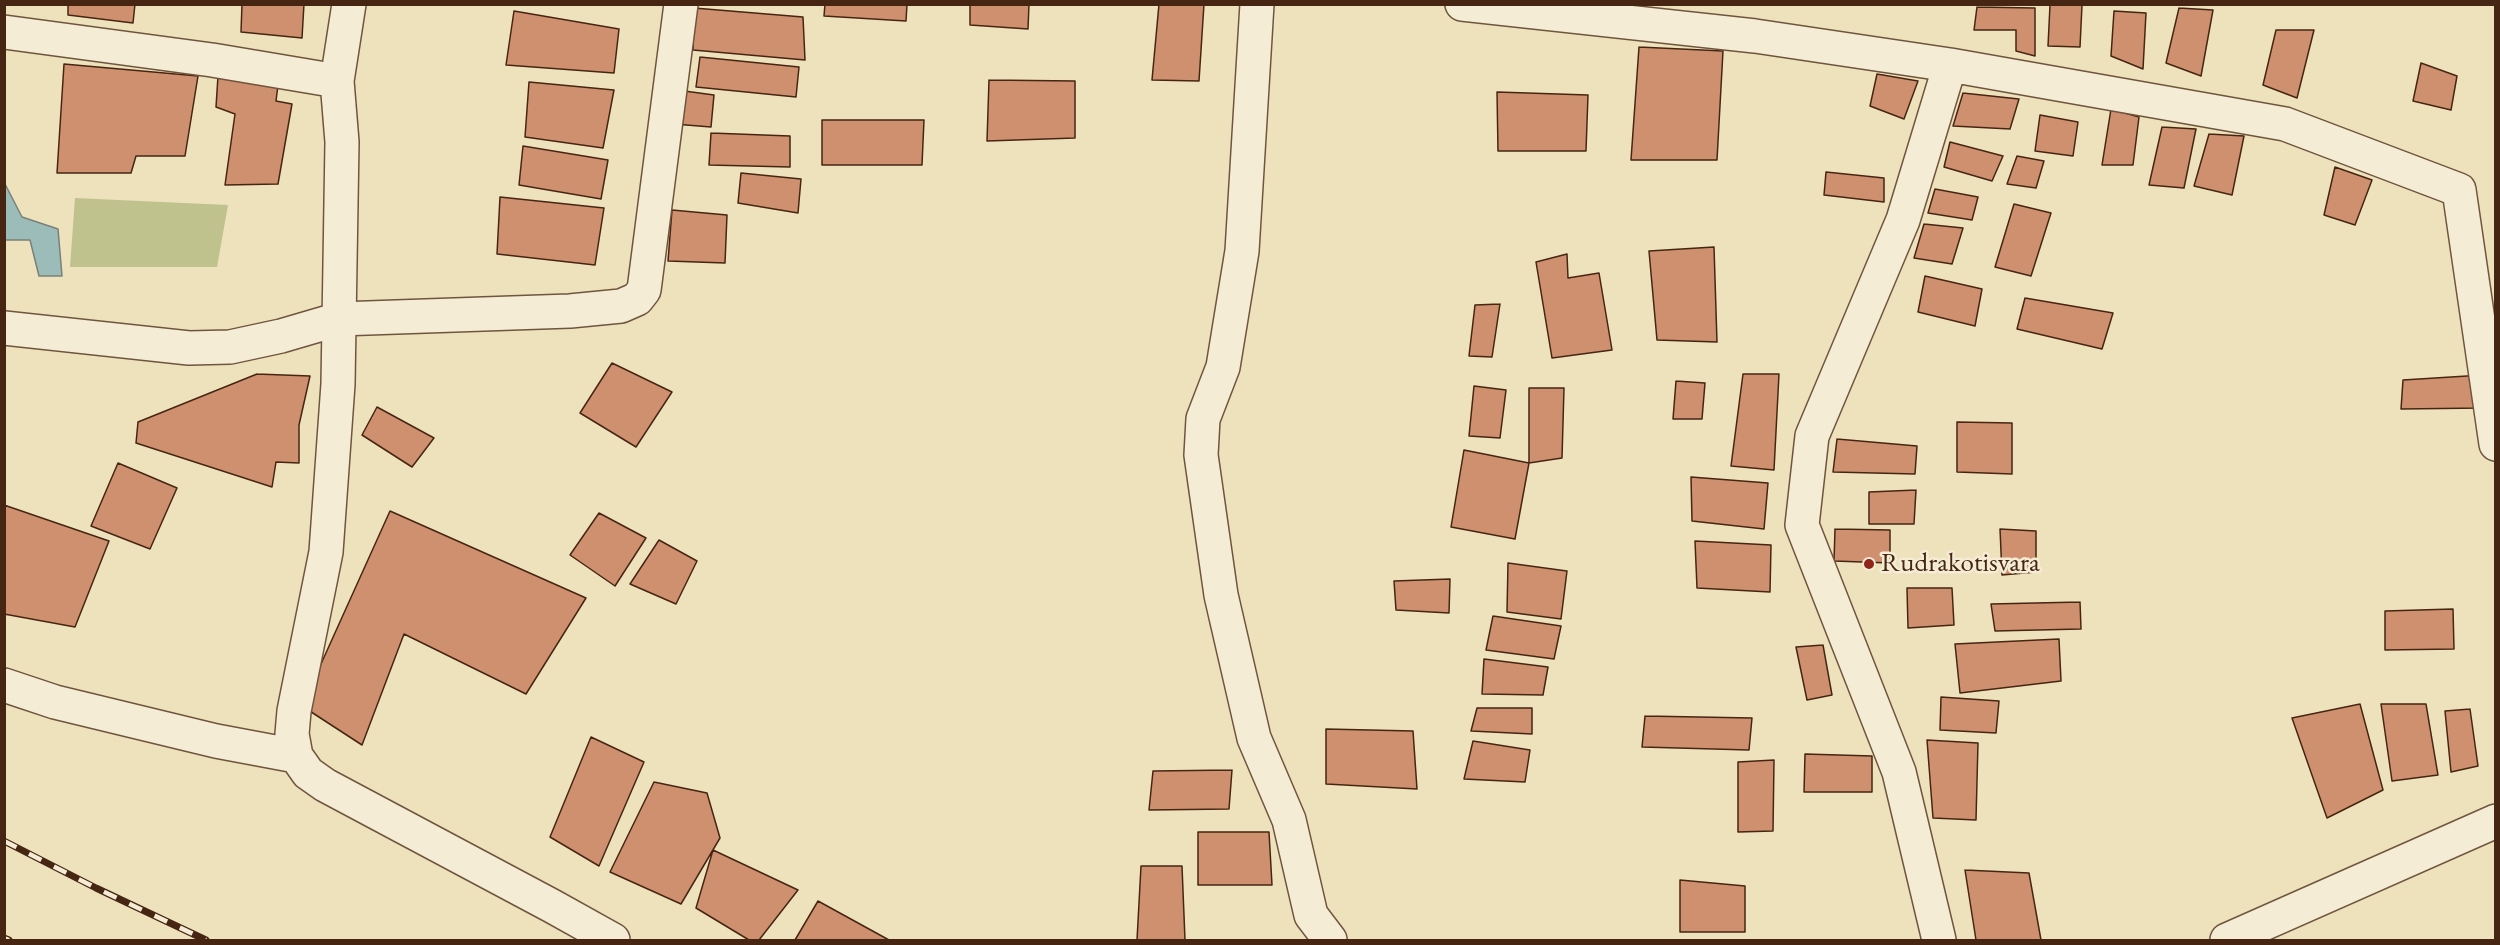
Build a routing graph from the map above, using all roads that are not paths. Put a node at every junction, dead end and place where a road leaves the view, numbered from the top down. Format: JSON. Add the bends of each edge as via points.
{"nodes":[{"id":1,"x":349,"y":4,"type":"edge"},
{"id":2,"x":681,"y":4,"type":"edge"},
{"id":3,"x":1257,"y":4,"type":"edge"},
{"id":4,"x":1462,"y":4,"type":"edge"},
{"id":5,"x":1502,"y":8,"type":"edge"},
{"id":6,"x":4,"y":32,"type":"edge"},
{"id":7,"x":1950,"y":65,"type":"junction"},
{"id":8,"x":337,"y":81,"type":"junction"},
{"id":9,"x":339,"y":319,"type":"junction"},
{"id":10,"x":4,"y":328,"type":"edge"},
{"id":11,"x":2496,"y":444,"type":"edge"},
{"id":12,"x":4,"y":685,"type":"edge"},
{"id":13,"x":296,"y":756,"type":"junction"},
{"id":14,"x":2496,"y":821,"type":"edge"},
{"id":15,"x":613,"y":940,"type":"edge"},
{"id":16,"x":1330,"y":940,"type":"edge"},
{"id":17,"x":1939,"y":940,"type":"edge"},
{"id":18,"x":2227,"y":940,"type":"edge"}],
"edges":[{"from":1,"to":8,"type":"street"},
{"from":2,"to":9,"type":"street","via":[[644,290],[637,299],[621,306],[570,310]]},
{"from":3,"to":16,"type":"street","via":[[1242,251],[1223,368],[1203,419],[1201,455],[1221,595],[1254,738],[1289,820],[1311,915]]},
{"from":4,"to":5,"type":"street"},
{"from":5,"to":7,"type":"street","via":[[1755,36]]},
{"from":6,"to":8,"type":"street"},
{"from":7,"to":11,"type":"street","via":[[2285,124],[2459,190]]},
{"from":7,"to":17,"type":"street","via":[[1903,220],[1812,436],[1803,525],[1899,772]]},
{"from":8,"to":9,"type":"street","via":[[342,142]]},
{"from":9,"to":10,"type":"street","via":[[230,347],[189,348]]},
{"from":9,"to":13,"type":"street","via":[[326,552],[294,711],[292,734]]},
{"from":12,"to":13,"type":"street","via":[[55,702]]},
{"from":13,"to":15,"type":"street","via":[[308,773],[325,785]]},
{"from":14,"to":18,"type":"street"}]}
